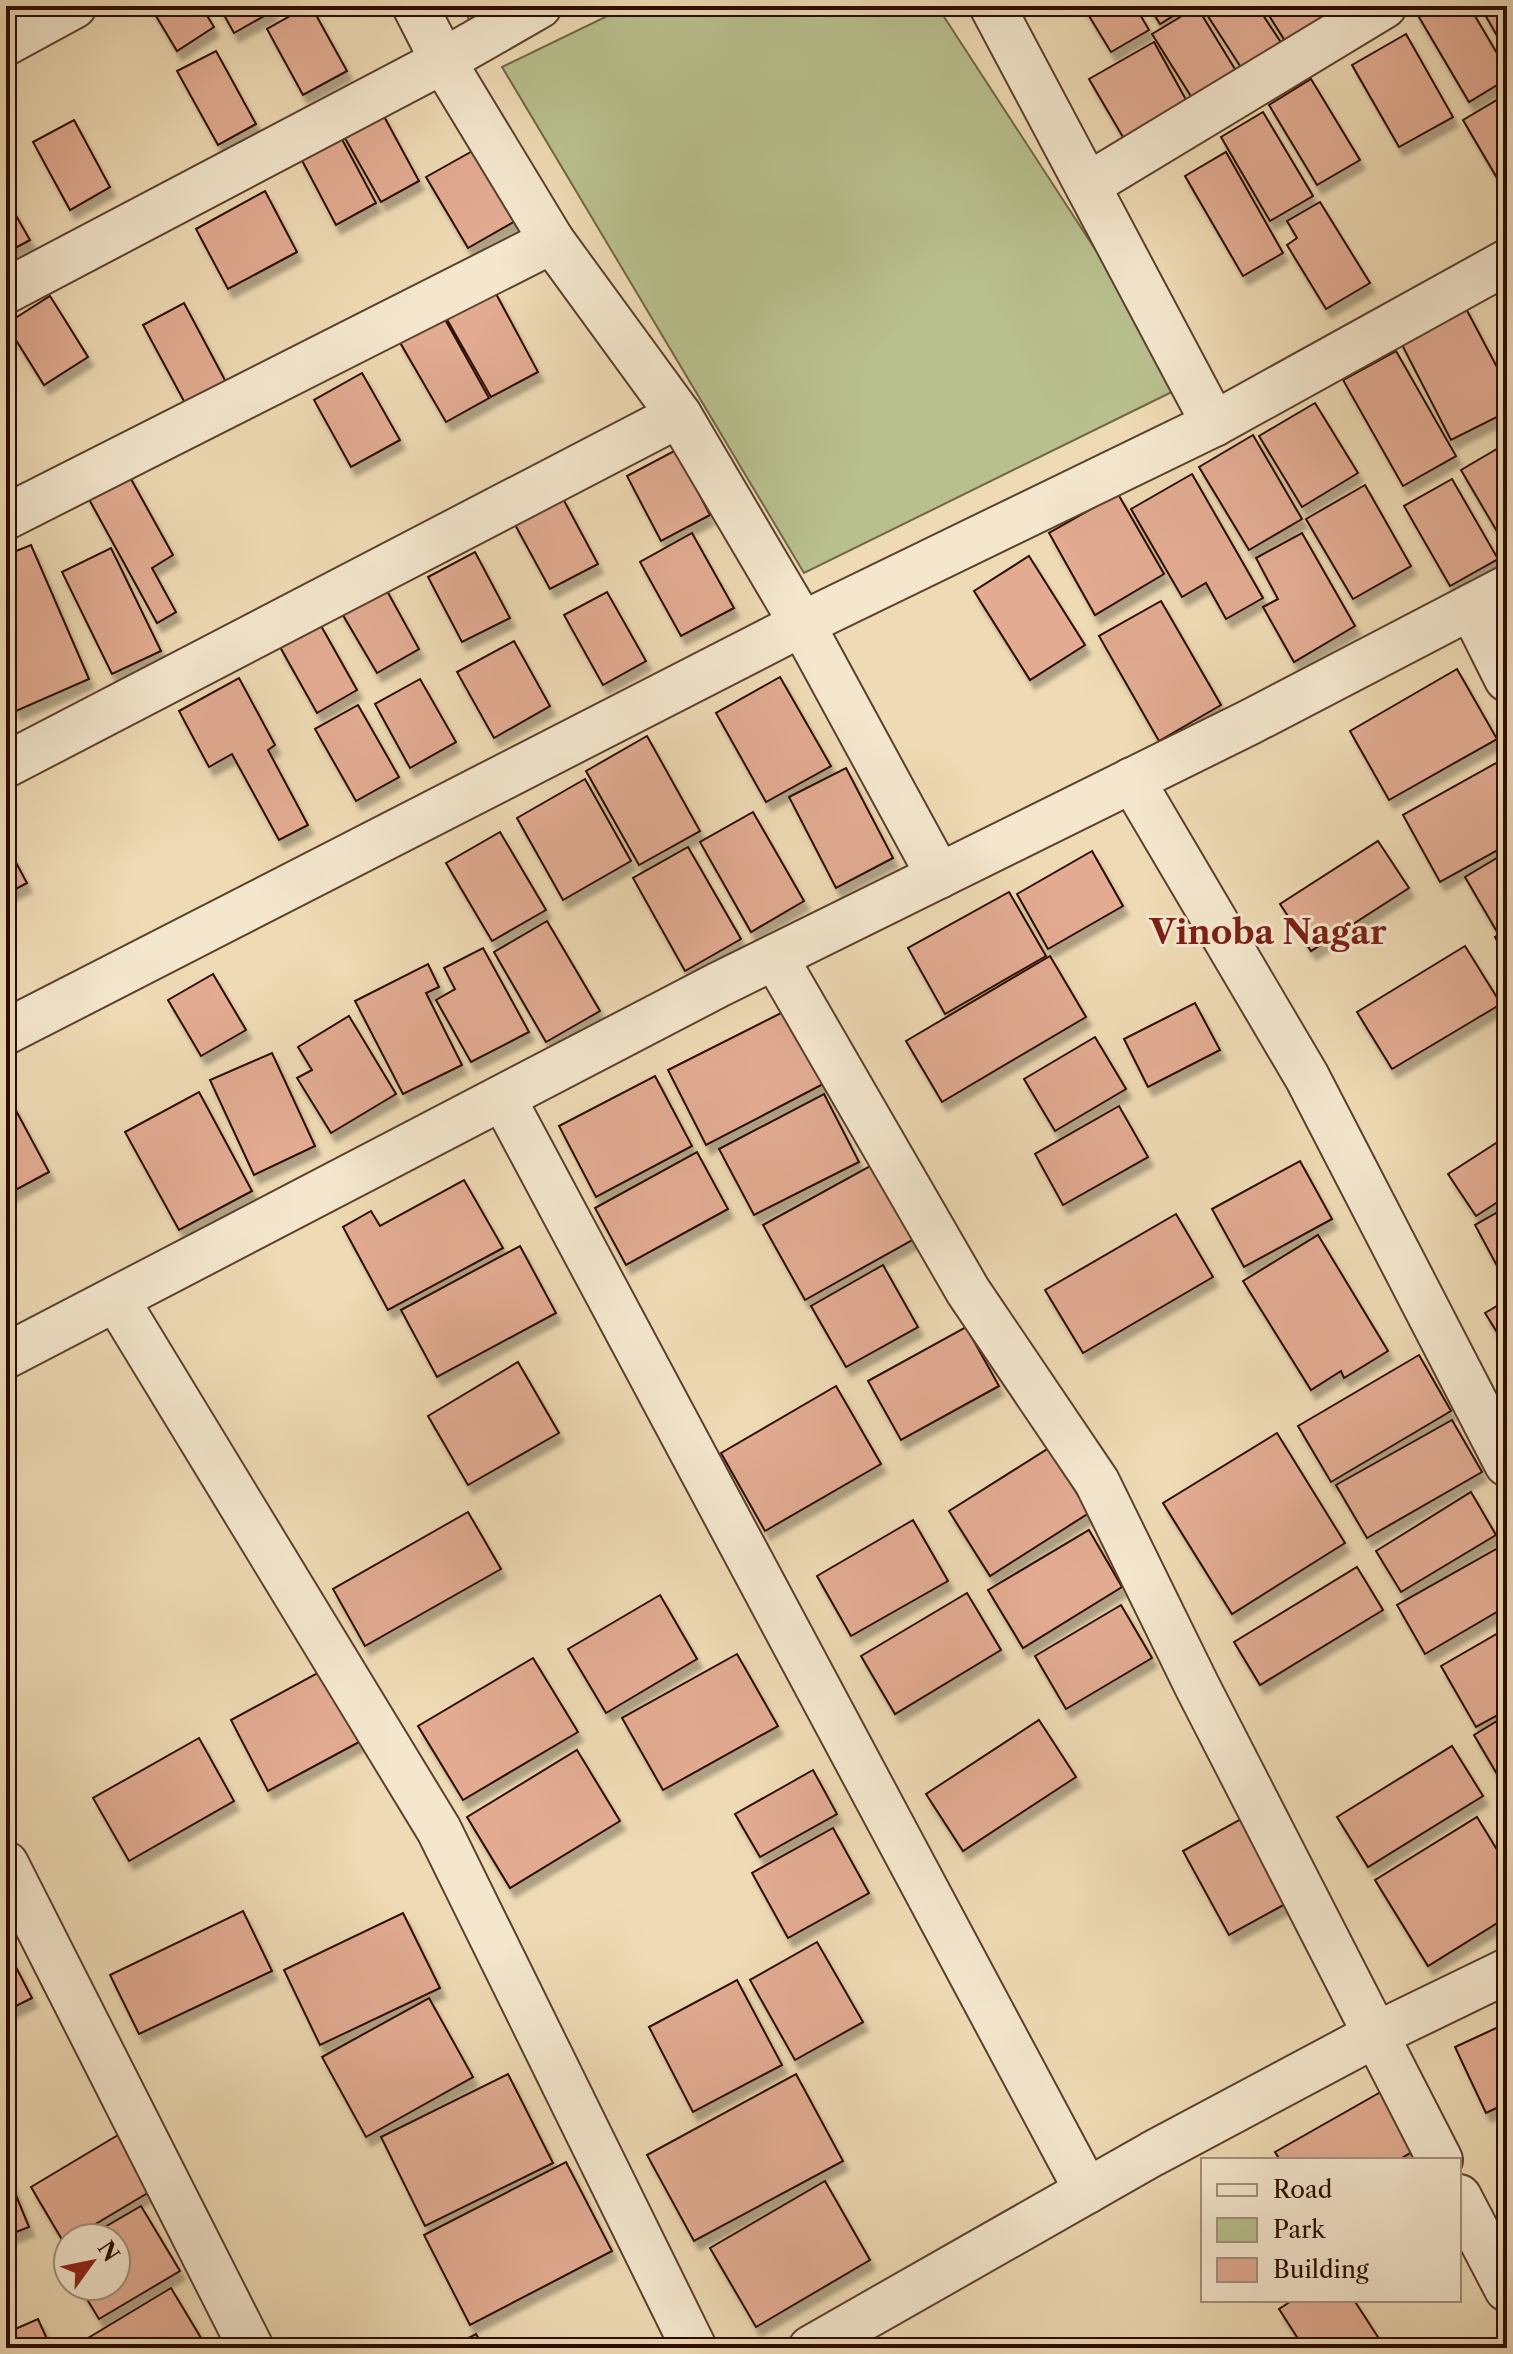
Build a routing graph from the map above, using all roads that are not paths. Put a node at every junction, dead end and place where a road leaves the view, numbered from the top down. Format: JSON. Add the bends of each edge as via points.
{"nodes":[{"id":1,"x":74,"y":6,"type":"edge"},
{"id":2,"x":415,"y":6,"type":"edge"},
{"id":3,"x":539,"y":6,"type":"edge"},
{"id":4,"x":1384,"y":6,"type":"edge"},
{"id":5,"x":997,"y":8,"type":"edge"},
{"id":6,"x":6,"y":43,"type":"edge"},
{"id":7,"x":443,"y":61,"type":"junction"},
{"id":8,"x":1088,"y":185,"type":"junction"},
{"id":9,"x":552,"y":241,"type":"junction"},
{"id":10,"x":1507,"y":262,"type":"edge"},
{"id":11,"x":6,"y":291,"type":"edge"},
{"id":12,"x":679,"y":415,"type":"junction"},
{"id":13,"x":1214,"y":424,"type":"junction"},
{"id":14,"x":6,"y":517,"type":"edge"},
{"id":15,"x":1489,"y":598,"type":"edge"},
{"id":16,"x":802,"y":624,"type":"junction"},
{"id":17,"x":1507,"y":679,"type":"edge"},
{"id":18,"x":6,"y":765,"type":"edge"},
{"id":19,"x":1132,"y":780,"type":"junction"},
{"id":20,"x":939,"y":876,"type":"junction"},
{"id":21,"x":775,"y":957,"type":"junction"},
{"id":22,"x":6,"y":1032,"type":"edge"},
{"id":23,"x":503,"y":1098,"type":"junction"},
{"id":24,"x":116,"y":1299,"type":"junction"},
{"id":25,"x":6,"y":1356,"type":"edge"},
{"id":26,"x":1507,"y":1464,"type":"edge"},
{"id":27,"x":6,"y":1864,"type":"edge"},
{"id":28,"x":1507,"y":1971,"type":"edge"},
{"id":29,"x":1375,"y":2035,"type":"junction"},
{"id":30,"x":1439,"y":2158,"type":"edge"},
{"id":31,"x":1087,"y":2191,"type":"junction"},
{"id":32,"x":1461,"y":2201,"type":"edge"},
{"id":33,"x":1507,"y":2289,"type":"edge"},
{"id":34,"x":251,"y":2348,"type":"edge"},
{"id":35,"x":694,"y":2348,"type":"edge"},
{"id":36,"x":811,"y":2348,"type":"edge"}],
"edges":[{"from":1,"to":6,"type":"street"},
{"from":2,"to":7,"type":"street"},
{"from":3,"to":7,"type":"street"},
{"from":4,"to":8,"type":"street"},
{"from":5,"to":8,"type":"street"},
{"from":7,"to":9,"type":"street"},
{"from":7,"to":11,"type":"street"},
{"from":8,"to":13,"type":"street"},
{"from":9,"to":12,"type":"street"},
{"from":9,"to":14,"type":"street"},
{"from":10,"to":13,"type":"street"},
{"from":12,"to":16,"type":"street"},
{"from":12,"to":18,"type":"street"},
{"from":13,"to":16,"type":"street"},
{"from":15,"to":17,"type":"street"},
{"from":15,"to":19,"type":"street"},
{"from":16,"to":20,"type":"street"},
{"from":16,"to":22,"type":"street"},
{"from":19,"to":20,"type":"street"},
{"from":19,"to":26,"type":"street","via":[[1307,1077]]},
{"from":20,"to":21,"type":"street"},
{"from":21,"to":23,"type":"street"},
{"from":21,"to":29,"type":"street","via":[[968,1291],[1097,1482]]},
{"from":23,"to":24,"type":"street"},
{"from":23,"to":31,"type":"street"},
{"from":24,"to":25,"type":"street"},
{"from":24,"to":35,"type":"street","via":[[439,1830]]},
{"from":27,"to":34,"type":"street"},
{"from":28,"to":29,"type":"street"},
{"from":29,"to":30,"type":"street"},
{"from":29,"to":31,"type":"street"},
{"from":31,"to":36,"type":"street"},
{"from":32,"to":33,"type":"street"}]}
